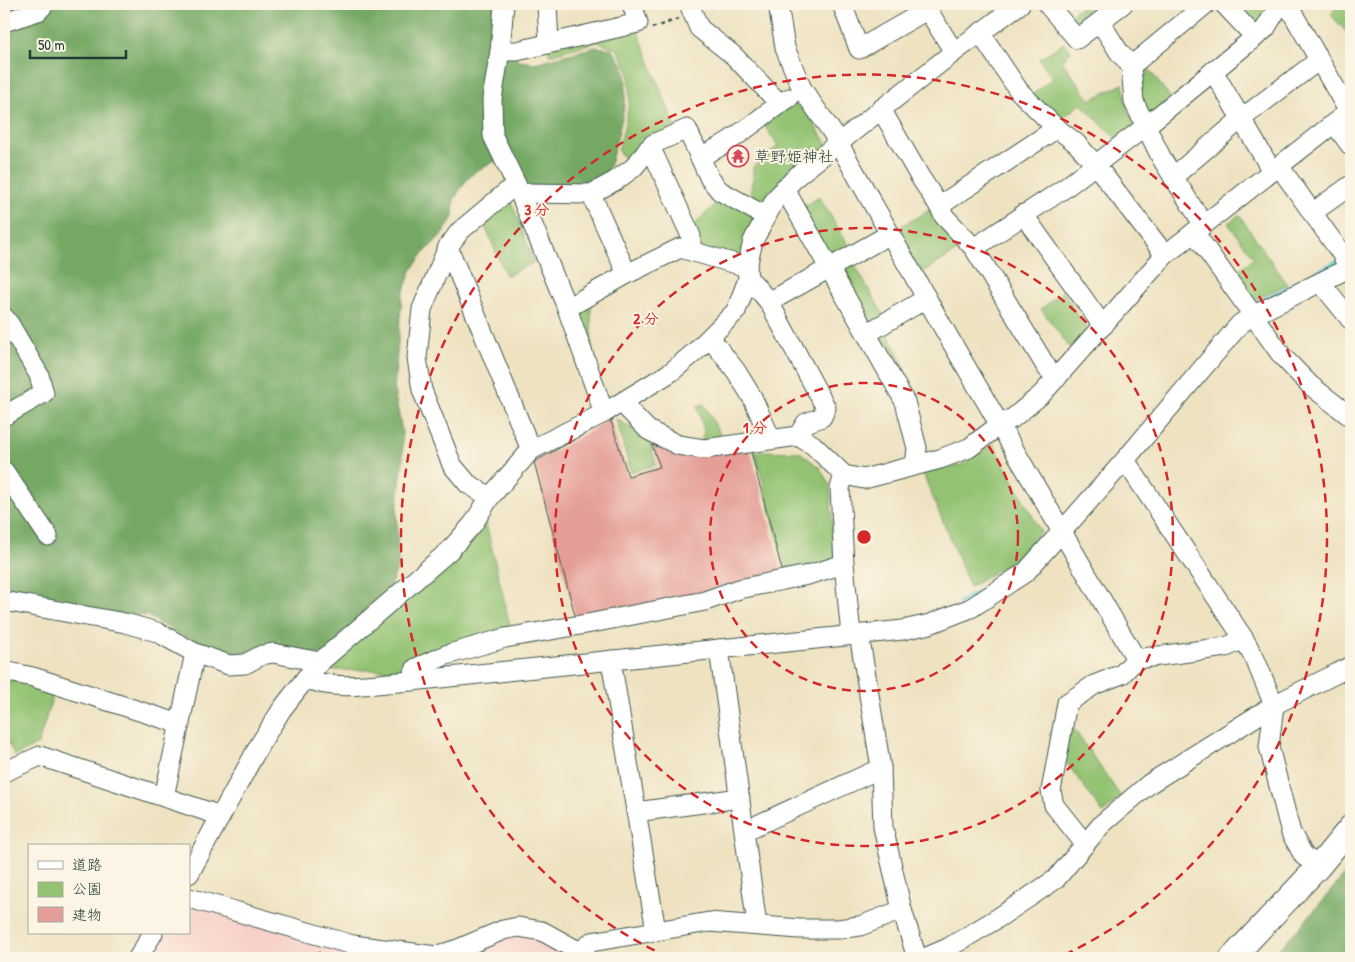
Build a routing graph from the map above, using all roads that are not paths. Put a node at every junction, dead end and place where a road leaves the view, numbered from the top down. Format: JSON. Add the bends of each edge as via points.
{"nodes":[{"id":1,"x":42,"y":4,"type":"edge"},
{"id":2,"x":504,"y":4,"type":"edge"},
{"id":3,"x":547,"y":4,"type":"edge"},
{"id":4,"x":632,"y":4,"type":"edge"},
{"id":5,"x":782,"y":4,"type":"edge"},
{"id":6,"x":842,"y":4,"type":"edge"},
{"id":7,"x":1020,"y":4,"type":"edge"},
{"id":8,"x":1047,"y":4,"type":"edge"},
{"id":9,"x":1123,"y":4,"type":"edge"},
{"id":10,"x":1206,"y":4,"type":"edge"},
{"id":11,"x":1224,"y":4,"type":"edge"},
{"id":12,"x":1280,"y":4,"type":"edge"},
{"id":13,"x":1285,"y":4,"type":"edge"},
{"id":14,"x":926,"y":7,"type":"edge"},
{"id":15,"x":691,"y":9,"type":"edge"},
{"id":16,"x":4,"y":22,"type":"edge"},
{"id":17,"x":1100,"y":22,"type":"junction"},
{"id":18,"x":981,"y":34,"type":"junction"},
{"id":19,"x":1255,"y":37,"type":"junction"},
{"id":20,"x":549,"y":43,"type":"junction"},
{"id":21,"x":500,"y":51,"type":"junction"},
{"id":22,"x":954,"y":52,"type":"junction"},
{"id":23,"x":1319,"y":60,"type":"junction"},
{"id":24,"x":1132,"y":66,"type":"junction"},
{"id":25,"x":1213,"y":72,"type":"junction"},
{"id":26,"x":802,"y":89,"type":"junction"},
{"id":27,"x":780,"y":104,"type":"junction"},
{"id":28,"x":881,"y":109,"type":"junction"},
{"id":29,"x":1345,"y":115,"type":"edge"},
{"id":30,"x":1241,"y":119,"type":"junction"},
{"id":31,"x":1054,"y":126,"type":"junction"},
{"id":32,"x":1146,"y":126,"type":"junction"},
{"id":33,"x":838,"y":144,"type":"junction"},
{"id":34,"x":1351,"y":146,"type":"edge"},
{"id":35,"x":648,"y":149,"type":"junction"},
{"id":36,"x":699,"y":156,"type":"junction"},
{"id":37,"x":1095,"y":164,"type":"junction"},
{"id":38,"x":1275,"y":169,"type":"junction"},
{"id":39,"x":1173,"y":177,"type":"junction"},
{"id":40,"x":1351,"y":185,"type":"edge"},
{"id":41,"x":784,"y":188,"type":"junction"},
{"id":42,"x":518,"y":190,"type":"junction"},
{"id":43,"x":591,"y":194,"type":"junction"},
{"id":44,"x":939,"y":206,"type":"junction"},
{"id":45,"x":1312,"y":213,"type":"junction"},
{"id":46,"x":1023,"y":214,"type":"junction"},
{"id":47,"x":765,"y":216,"type":"junction"},
{"id":48,"x":1199,"y":228,"type":"junction"},
{"id":49,"x":890,"y":234,"type":"junction"},
{"id":50,"x":448,"y":247,"type":"junction"},
{"id":51,"x":974,"y":248,"type":"junction"},
{"id":52,"x":691,"y":251,"type":"junction"},
{"id":53,"x":1165,"y":255,"type":"junction"},
{"id":54,"x":1350,"y":267,"type":"edge"},
{"id":55,"x":830,"y":269,"type":"junction"},
{"id":56,"x":747,"y":273,"type":"junction"},
{"id":57,"x":626,"y":274,"type":"junction"},
{"id":58,"x":1321,"y":283,"type":"junction"},
{"id":59,"x":926,"y":298,"type":"junction"},
{"id":60,"x":769,"y":302,"type":"junction"},
{"id":61,"x":566,"y":308,"type":"junction"},
{"id":62,"x":1254,"y":314,"type":"junction"},
{"id":63,"x":4,"y":317,"type":"edge"},
{"id":64,"x":1351,"y":320,"type":"edge"},
{"id":65,"x":1104,"y":324,"type":"junction"},
{"id":66,"x":866,"y":334,"type":"junction"},
{"id":67,"x":710,"y":338,"type":"junction"},
{"id":68,"x":1058,"y":378,"type":"junction"},
{"id":69,"x":622,"y":403,"type":"junction"},
{"id":70,"x":604,"y":413,"type":"junction"},
{"id":71,"x":4,"y":416,"type":"edge"},
{"id":72,"x":1351,"y":416,"type":"edge"},
{"id":73,"x":1001,"y":424,"type":"junction"},
{"id":74,"x":798,"y":436,"type":"junction"},
{"id":75,"x":771,"y":439,"type":"junction"},
{"id":76,"x":531,"y":450,"type":"junction"},
{"id":77,"x":1125,"y":460,"type":"junction"},
{"id":78,"x":915,"y":465,"type":"junction"},
{"id":79,"x":4,"y":471,"type":"edge"},
{"id":80,"x":844,"y":475,"type":"junction"},
{"id":81,"x":490,"y":497,"type":"junction"},
{"id":82,"x":1059,"y":527,"type":"junction"},
{"id":83,"x":48,"y":536,"type":"dead end"},
{"id":84,"x":844,"y":564,"type":"junction"},
{"id":85,"x":4,"y":601,"type":"edge"},
{"id":86,"x":855,"y":635,"type":"junction"},
{"id":87,"x":1244,"y":639,"type":"junction"},
{"id":88,"x":719,"y":649,"type":"junction"},
{"id":89,"x":195,"y":652,"type":"junction"},
{"id":90,"x":1136,"y":659,"type":"junction"},
{"id":91,"x":611,"y":660,"type":"junction"},
{"id":92,"x":1351,"y":666,"type":"edge"},
{"id":93,"x":4,"y":671,"type":"edge"},
{"id":94,"x":312,"y":671,"type":"junction"},
{"id":95,"x":411,"y":681,"type":"junction"},
{"id":96,"x":1274,"y":705,"type":"junction"},
{"id":97,"x":180,"y":724,"type":"junction"},
{"id":98,"x":881,"y":768,"type":"junction"},
{"id":99,"x":4,"y":772,"type":"edge"},
{"id":100,"x":164,"y":797,"type":"junction"},
{"id":101,"x":740,"y":798,"type":"junction"},
{"id":102,"x":636,"y":812,"type":"junction"},
{"id":103,"x":220,"y":818,"type":"junction"},
{"id":104,"x":1351,"y":827,"type":"edge"},
{"id":105,"x":744,"y":828,"type":"junction"},
{"id":106,"x":1085,"y":844,"type":"junction"},
{"id":107,"x":1318,"y":866,"type":"junction"},
{"id":108,"x":190,"y":872,"type":"edge"},
{"id":109,"x":190,"y":898,"type":"edge"},
{"id":110,"x":902,"y":910,"type":"junction"},
{"id":111,"x":755,"y":925,"type":"junction"},
{"id":112,"x":656,"y":931,"type":"junction"},
{"id":113,"x":152,"y":934,"type":"edge"},
{"id":114,"x":583,"y":955,"type":"edge"},
{"id":115,"x":138,"y":958,"type":"edge"},
{"id":116,"x":917,"y":958,"type":"edge"},
{"id":117,"x":925,"y":958,"type":"edge"},
{"id":118,"x":1232,"y":958,"type":"edge"}],
"edges":[{"from":1,"to":16,"type":"street","via":[[38,11]]},
{"from":2,"to":21,"type":"street"},
{"from":3,"to":20,"type":"street"},
{"from":4,"to":20,"type":"street","via":[[638,23]]},
{"from":5,"to":26,"type":"street","via":[[785,48]]},
{"from":6,"to":14,"type":"street","via":[[859,49]]},
{"from":7,"to":18,"type":"street"},
{"from":8,"to":17,"type":"street","via":[[1077,39]]},
{"from":9,"to":17,"type":"street"},
{"from":10,"to":24,"type":"street"},
{"from":11,"to":19,"type":"street"},
{"from":12,"to":19,"type":"street","via":[[1265,29]]},
{"from":13,"to":23,"type":"street"},
{"from":14,"to":22,"type":"street"},
{"from":15,"to":27,"type":"street","via":[[699,28],[733,55]]},
{"from":17,"to":24,"type":"street"},
{"from":18,"to":22,"type":"street"},
{"from":18,"to":31,"type":"street","via":[[1019,91]]},
{"from":19,"to":25,"type":"street"},
{"from":20,"to":21,"type":"street","via":[[517,51]]},
{"from":21,"to":42,"type":"street","via":[[492,99],[493,136]]},
{"from":22,"to":28,"type":"street"},
{"from":23,"to":29,"type":"street"},
{"from":23,"to":30,"type":"street"},
{"from":24,"to":32,"type":"street","via":[[1134,102]]},
{"from":25,"to":30,"type":"street"},
{"from":25,"to":32,"type":"street"},
{"from":26,"to":27,"type":"street"},
{"from":26,"to":33,"type":"street"},
{"from":27,"to":36,"type":"street","via":[[728,141]]},
{"from":28,"to":33,"type":"street"},
{"from":28,"to":44,"type":"street"},
{"from":29,"to":34,"type":"street"},
{"from":29,"to":38,"type":"street"},
{"from":30,"to":38,"type":"street"},
{"from":30,"to":39,"type":"street"},
{"from":31,"to":37,"type":"street"},
{"from":31,"to":44,"type":"street","via":[[1051,132]]},
{"from":32,"to":37,"type":"street"},
{"from":32,"to":39,"type":"street"},
{"from":33,"to":41,"type":"street"},
{"from":33,"to":49,"type":"street"},
{"from":35,"to":36,"type":"street","via":[[686,129]]},
{"from":35,"to":43,"type":"street","via":[[633,168]]},
{"from":35,"to":52,"type":"street","via":[[655,157],[691,236]]},
{"from":36,"to":47,"type":"street","via":[[720,191]]},
{"from":37,"to":46,"type":"street","via":[[1065,188]]},
{"from":37,"to":53,"type":"street"},
{"from":38,"to":45,"type":"street"},
{"from":38,"to":48,"type":"street"},
{"from":39,"to":48,"type":"street"},
{"from":40,"to":45,"type":"street"},
{"from":41,"to":47,"type":"street"},
{"from":41,"to":55,"type":"street"},
{"from":42,"to":43,"type":"street"},
{"from":42,"to":50,"type":"street","via":[[460,231]]},
{"from":42,"to":61,"type":"street"},
{"from":43,"to":57,"type":"street"},
{"from":44,"to":51,"type":"street","via":[[944,216]]},
{"from":45,"to":54,"type":"street"},
{"from":46,"to":51,"type":"street"},
{"from":46,"to":65,"type":"street"},
{"from":47,"to":56,"type":"street","via":[[753,241]]},
{"from":48,"to":53,"type":"street"},
{"from":48,"to":62,"type":"street"},
{"from":49,"to":55,"type":"street"},
{"from":49,"to":59,"type":"street"},
{"from":50,"to":76,"type":"street"},
{"from":50,"to":81,"type":"street","via":[[422,309],[416,358],[420,382],[452,465],[468,484]]},
{"from":51,"to":68,"type":"street","via":[[1047,368]]},
{"from":52,"to":56,"type":"street"},
{"from":52,"to":57,"type":"street","via":[[680,248]]},
{"from":53,"to":65,"type":"street"},
{"from":54,"to":58,"type":"street"},
{"from":55,"to":60,"type":"street"},
{"from":55,"to":66,"type":"street"},
{"from":56,"to":60,"type":"street"},
{"from":56,"to":67,"type":"street","via":[[736,311]]},
{"from":57,"to":61,"type":"street"},
{"from":58,"to":62,"type":"street"},
{"from":58,"to":64,"type":"street"},
{"from":59,"to":66,"type":"street"},
{"from":59,"to":73,"type":"street"},
{"from":60,"to":74,"type":"street","via":[[826,408],[822,417],[806,423]]},
{"from":61,"to":70,"type":"street"},
{"from":62,"to":72,"type":"street","via":[[1282,356],[1310,385]]},
{"from":62,"to":77,"type":"street","via":[[1240,324]]},
{"from":63,"to":71,"type":"street","via":[[39,375],[44,392]]},
{"from":65,"to":68,"type":"street"},
{"from":66,"to":78,"type":"street","via":[[905,402],[917,448]]},
{"from":67,"to":69,"type":"street","via":[[671,372]]},
{"from":67,"to":75,"type":"street","via":[[752,397]]},
{"from":68,"to":73,"type":"street","via":[[1013,418]]},
{"from":69,"to":70,"type":"street"},
{"from":69,"to":75,"type":"street","via":[[648,430],[678,445],[704,449]]},
{"from":70,"to":76,"type":"street"},
{"from":73,"to":78,"type":"street","via":[[969,448]]},
{"from":73,"to":82,"type":"street"},
{"from":74,"to":75,"type":"street"},
{"from":74,"to":80,"type":"street","via":[[813,445]]},
{"from":76,"to":81,"type":"street"},
{"from":77,"to":82,"type":"street"},
{"from":77,"to":87,"type":"street"},
{"from":78,"to":80,"type":"street","via":[[864,479]]},
{"from":79,"to":83,"type":"street"},
{"from":80,"to":84,"type":"street","via":[[840,488]]},
{"from":81,"to":94,"type":"street","via":[[473,524],[449,551]]},
{"from":82,"to":86,"type":"street","via":[[1026,572],[971,608],[930,624]]},
{"from":82,"to":90,"type":"street"},
{"from":84,"to":86,"type":"street"},
{"from":84,"to":95,"type":"street","via":[[705,601],[505,638],[446,655],[416,668]]},
{"from":85,"to":89,"type":"street","via":[[125,623],[157,632]]},
{"from":86,"to":88,"type":"street"},
{"from":86,"to":98,"type":"street"},
{"from":87,"to":90,"type":"street","via":[[1226,647]]},
{"from":87,"to":96,"type":"street"},
{"from":88,"to":91,"type":"street"},
{"from":88,"to":101,"type":"street"},
{"from":89,"to":94,"type":"street","via":[[229,665],[245,664],[273,652]]},
{"from":89,"to":97,"type":"street"},
{"from":90,"to":106,"type":"street","via":[[1122,674],[1067,703],[1051,791],[1054,805]]},
{"from":91,"to":95,"type":"street"},
{"from":91,"to":102,"type":"street"},
{"from":92,"to":96,"type":"street"},
{"from":93,"to":97,"type":"street","via":[[33,677]]},
{"from":94,"to":95,"type":"street","via":[[315,683]]},
{"from":94,"to":103,"type":"street","via":[[260,744]]},
{"from":96,"to":106,"type":"street","via":[[1149,784],[1102,824]]},
{"from":96,"to":107,"type":"street","via":[[1269,747],[1291,833],[1304,856]]},
{"from":97,"to":100,"type":"street"},
{"from":98,"to":105,"type":"street","via":[[753,827]]},
{"from":98,"to":110,"type":"street","via":[[883,827]]},
{"from":99,"to":100,"type":"street","via":[[40,756]]},
{"from":100,"to":103,"type":"street"},
{"from":101,"to":102,"type":"street"},
{"from":101,"to":105,"type":"street"},
{"from":102,"to":112,"type":"street"},
{"from":103,"to":108,"type":"street"},
{"from":104,"to":107,"type":"main road"},
{"from":105,"to":111,"type":"street"},
{"from":106,"to":117,"type":"street","via":[[1056,878],[998,918]]},
{"from":107,"to":118,"type":"main road"},
{"from":109,"to":114,"type":"street","via":[[362,947],[436,956],[518,927],[542,931]]},
{"from":110,"to":111,"type":"street","via":[[860,926],[838,929]]},
{"from":110,"to":116,"type":"street"},
{"from":111,"to":112,"type":"street","via":[[709,922]]},
{"from":112,"to":114,"type":"street","via":[[591,942]]},
{"from":113,"to":115,"type":"street"}]}
